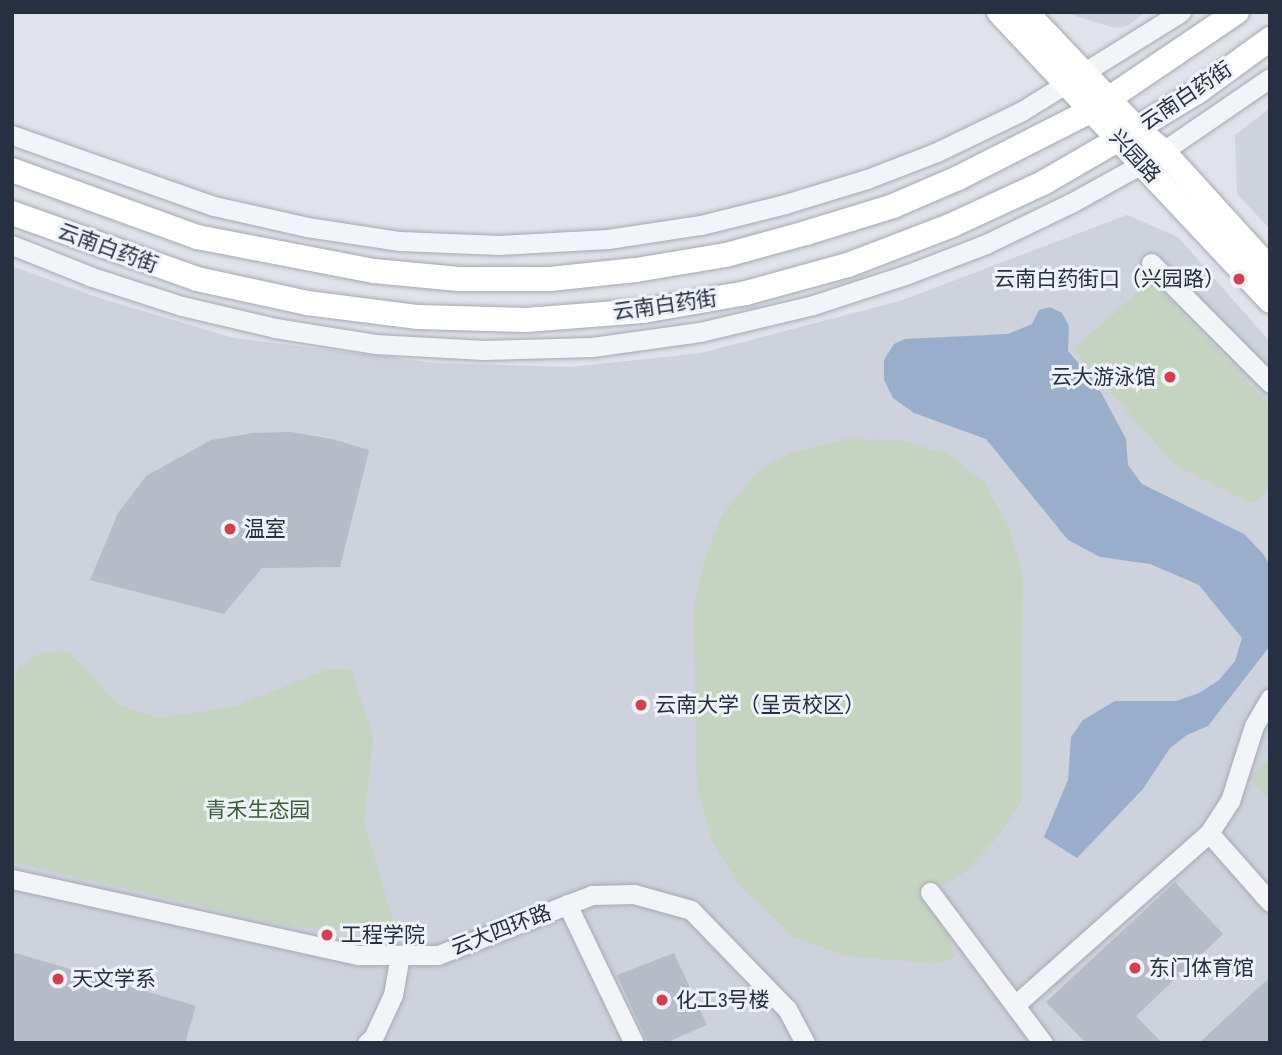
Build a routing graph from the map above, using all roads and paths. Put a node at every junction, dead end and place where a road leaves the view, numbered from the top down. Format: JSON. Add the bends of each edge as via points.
{"nodes":[{"id":1,"x":999,"y":12,"type":"edge"},
{"id":2,"x":1026,"y":12,"type":"edge"},
{"id":3,"x":1181,"y":12,"type":"edge"},
{"id":4,"x":1237,"y":12,"type":"edge"},
{"id":5,"x":1270,"y":39,"type":"edge"},
{"id":6,"x":1270,"y":78,"type":"edge"},
{"id":7,"x":1076,"y":79,"type":"junction"},
{"id":8,"x":1100,"y":105,"type":"junction"},
{"id":9,"x":1128,"y":134,"type":"junction"},
{"id":10,"x":12,"y":135,"type":"edge"},
{"id":11,"x":1152,"y":158,"type":"junction"},
{"id":12,"x":12,"y":170,"type":"edge"},
{"id":13,"x":12,"y":213,"type":"edge"},
{"id":14,"x":12,"y":245,"type":"edge"},
{"id":15,"x":1151,"y":263,"type":"dead end"},
{"id":16,"x":1270,"y":269,"type":"edge"},
{"id":17,"x":1270,"y":301,"type":"edge"},
{"id":18,"x":1270,"y":383,"type":"edge"},
{"id":19,"x":1270,"y":698,"type":"edge"},
{"id":20,"x":1209,"y":833,"type":"junction"},
{"id":21,"x":12,"y":879,"type":"edge"},
{"id":22,"x":930,"y":892,"type":"dead end"},
{"id":23,"x":1270,"y":902,"type":"edge"},
{"id":24,"x":567,"y":904,"type":"junction"},
{"id":25,"x":400,"y":955,"type":"junction"},
{"id":26,"x":1015,"y":1005,"type":"junction"},
{"id":27,"x":367,"y":1043,"type":"edge"},
{"id":28,"x":634,"y":1043,"type":"edge"},
{"id":29,"x":805,"y":1043,"type":"edge"},
{"id":30,"x":1043,"y":1043,"type":"edge"}],
"edges":[{"from":1,"to":7,"type":"main road","name":"兴园路"},
{"from":2,"to":7,"type":"main road","name":"兴园路"},
{"from":3,"to":7,"type":"street"},
{"from":4,"to":8,"type":"main road","name":"云南白药街"},
{"from":5,"to":9,"type":"main road","name":"云南白药街"},
{"from":6,"to":11,"type":"street"},
{"from":7,"to":8,"type":"main road","name":"兴园路"},
{"from":7,"to":10,"type":"street","via":[[937,152],[785,205],[701,225],[608,239],[499,245],[400,241],[214,206]]},
{"from":8,"to":9,"type":"main road","name":"兴园路"},
{"from":8,"to":12,"type":"main road","name":"云南白药街","via":[[893,206],[726,255],[550,279],[459,279],[285,256],[197,237]]},
{"from":9,"to":11,"type":"main road","name":"兴园路"},
{"from":9,"to":13,"type":"main road","name":"云南白药街","via":[[1043,183],[848,265],[746,293],[656,309],[526,320],[418,317],[307,303],[197,279]]},
{"from":11,"to":14,"type":"street","via":[[986,244],[897,278],[813,305],[700,332],[592,347],[484,350],[388,345],[275,328],[182,306]]},
{"from":11,"to":16,"type":"main road","name":"兴园路"},
{"from":11,"to":17,"type":"main road","name":"兴园路"},
{"from":15,"to":18,"type":"street"},
{"from":19,"to":20,"type":"street","via":[[1254,726],[1230,801]]},
{"from":20,"to":23,"type":"street"},
{"from":20,"to":26,"type":"street"},
{"from":21,"to":25,"type":"street","name":"云大四环路","via":[[359,955]]},
{"from":22,"to":26,"type":"street"},
{"from":24,"to":25,"type":"street","name":"云大四环路","via":[[438,955]]},
{"from":24,"to":28,"type":"street"},
{"from":24,"to":29,"type":"street","name":"云大四环路","via":[[592,895],[634,894],[691,910],[787,1009]]},
{"from":25,"to":27,"type":"street","via":[[393,995]]},
{"from":26,"to":30,"type":"street"}]}
